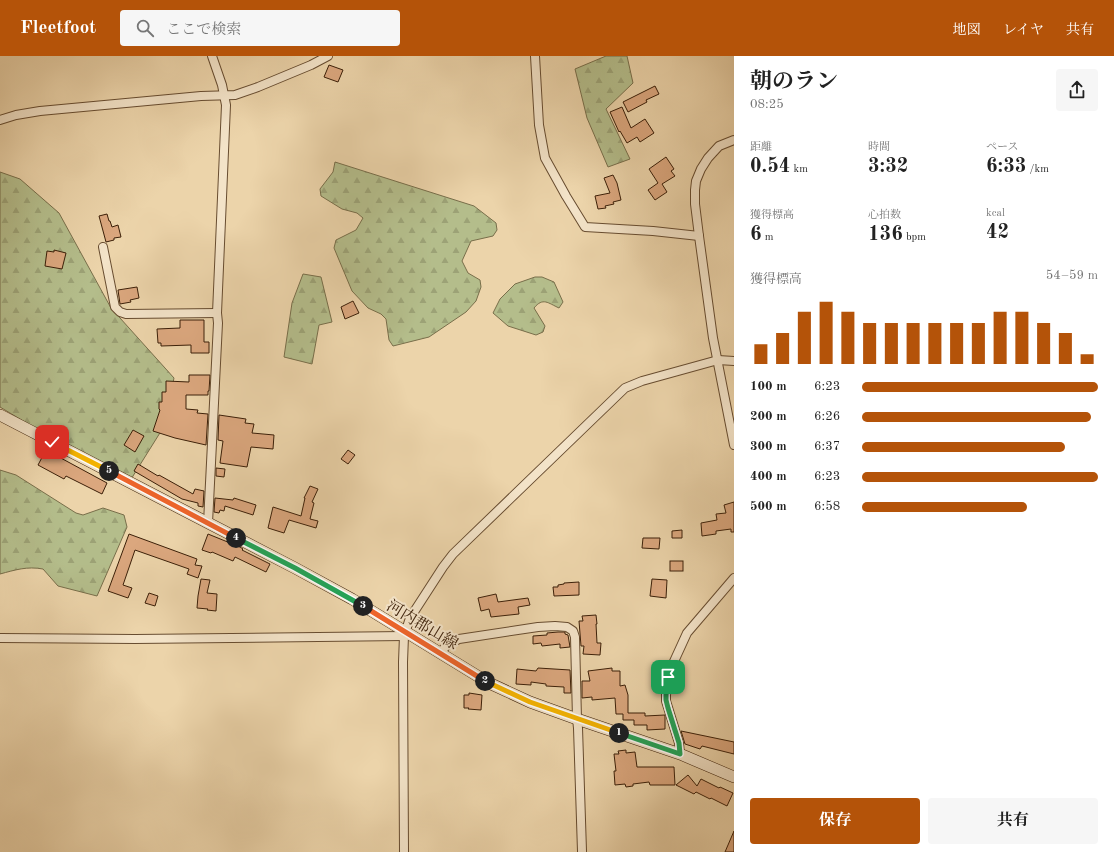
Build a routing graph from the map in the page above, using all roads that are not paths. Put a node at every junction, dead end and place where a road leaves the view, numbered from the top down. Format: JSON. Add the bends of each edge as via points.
{"nodes":[{"id":1,"x":212,"y":56,"type":"edge"},
{"id":2,"x":328,"y":56,"type":"edge"},
{"id":3,"x":535,"y":56,"type":"edge"},
{"id":4,"x":225,"y":95,"type":"junction"},
{"id":5,"x":0,"y":120,"type":"edge"},
{"id":6,"x":734,"y":140,"type":"edge"},
{"id":7,"x":699,"y":236,"type":"junction"},
{"id":8,"x":103,"y":247,"type":"dead end"},
{"id":9,"x":217,"y":313,"type":"junction"},
{"id":10,"x":718,"y":360,"type":"junction"},
{"id":11,"x":734,"y":361,"type":"edge"},
{"id":12,"x":0,"y":415,"type":"edge"},
{"id":13,"x":734,"y":445,"type":"edge"},
{"id":14,"x":208,"y":523,"type":"junction"},
{"id":15,"x":734,"y":578,"type":"edge"},
{"id":16,"x":404,"y":634,"type":"junction"},
{"id":17,"x":0,"y":638,"type":"edge"},
{"id":18,"x":440,"y":653,"type":"junction"},
{"id":19,"x":577,"y":719,"type":"junction"},
{"id":20,"x":680,"y":754,"type":"junction"},
{"id":21,"x":734,"y":777,"type":"edge"},
{"id":22,"x":582,"y":851,"type":"dead end"},
{"id":23,"x":404,"y":852,"type":"edge"}],
"edges":[{"from":1,"to":4,"type":"street"},
{"from":2,"to":4,"type":"street","via":[[248,91]]},
{"from":3,"to":7,"type":"street","via":[[539,125],[545,158],[585,227]]},
{"from":4,"to":5,"type":"street","via":[[40,111]]},
{"from":4,"to":9,"type":"street"},
{"from":6,"to":7,"type":"street","via":[[719,146],[708,158],[696,181],[695,204]]},
{"from":7,"to":10,"type":"street"},
{"from":8,"to":9,"type":"street","via":[[116,307],[120,312]]},
{"from":9,"to":14,"type":"street"},
{"from":10,"to":11,"type":"street"},
{"from":10,"to":13,"type":"street"},
{"from":10,"to":16,"type":"street","via":[[625,388],[453,554],[410,618]]},
{"from":12,"to":14,"type":"main road","name":"河内郡山線"},
{"from":14,"to":16,"type":"main road","name":"河内郡山線","via":[[352,599]]},
{"from":15,"to":20,"type":"street","via":[[687,633],[669,673],[666,700]]},
{"from":16,"to":17,"type":"street","via":[[135,639]]},
{"from":16,"to":18,"type":"main road","name":"河内郡山線"},
{"from":16,"to":23,"type":"street"},
{"from":18,"to":19,"type":"main road","name":"河内郡山線","via":[[489,683],[530,702]]},
{"from":18,"to":19,"type":"street","via":[[447,645],[459,639],[538,626],[567,627],[573,631],[575,637]]},
{"from":19,"to":20,"type":"main road","name":"河内郡山線"},
{"from":19,"to":22,"type":"street"},
{"from":20,"to":21,"type":"main road","name":"河内郡山線"}]}
